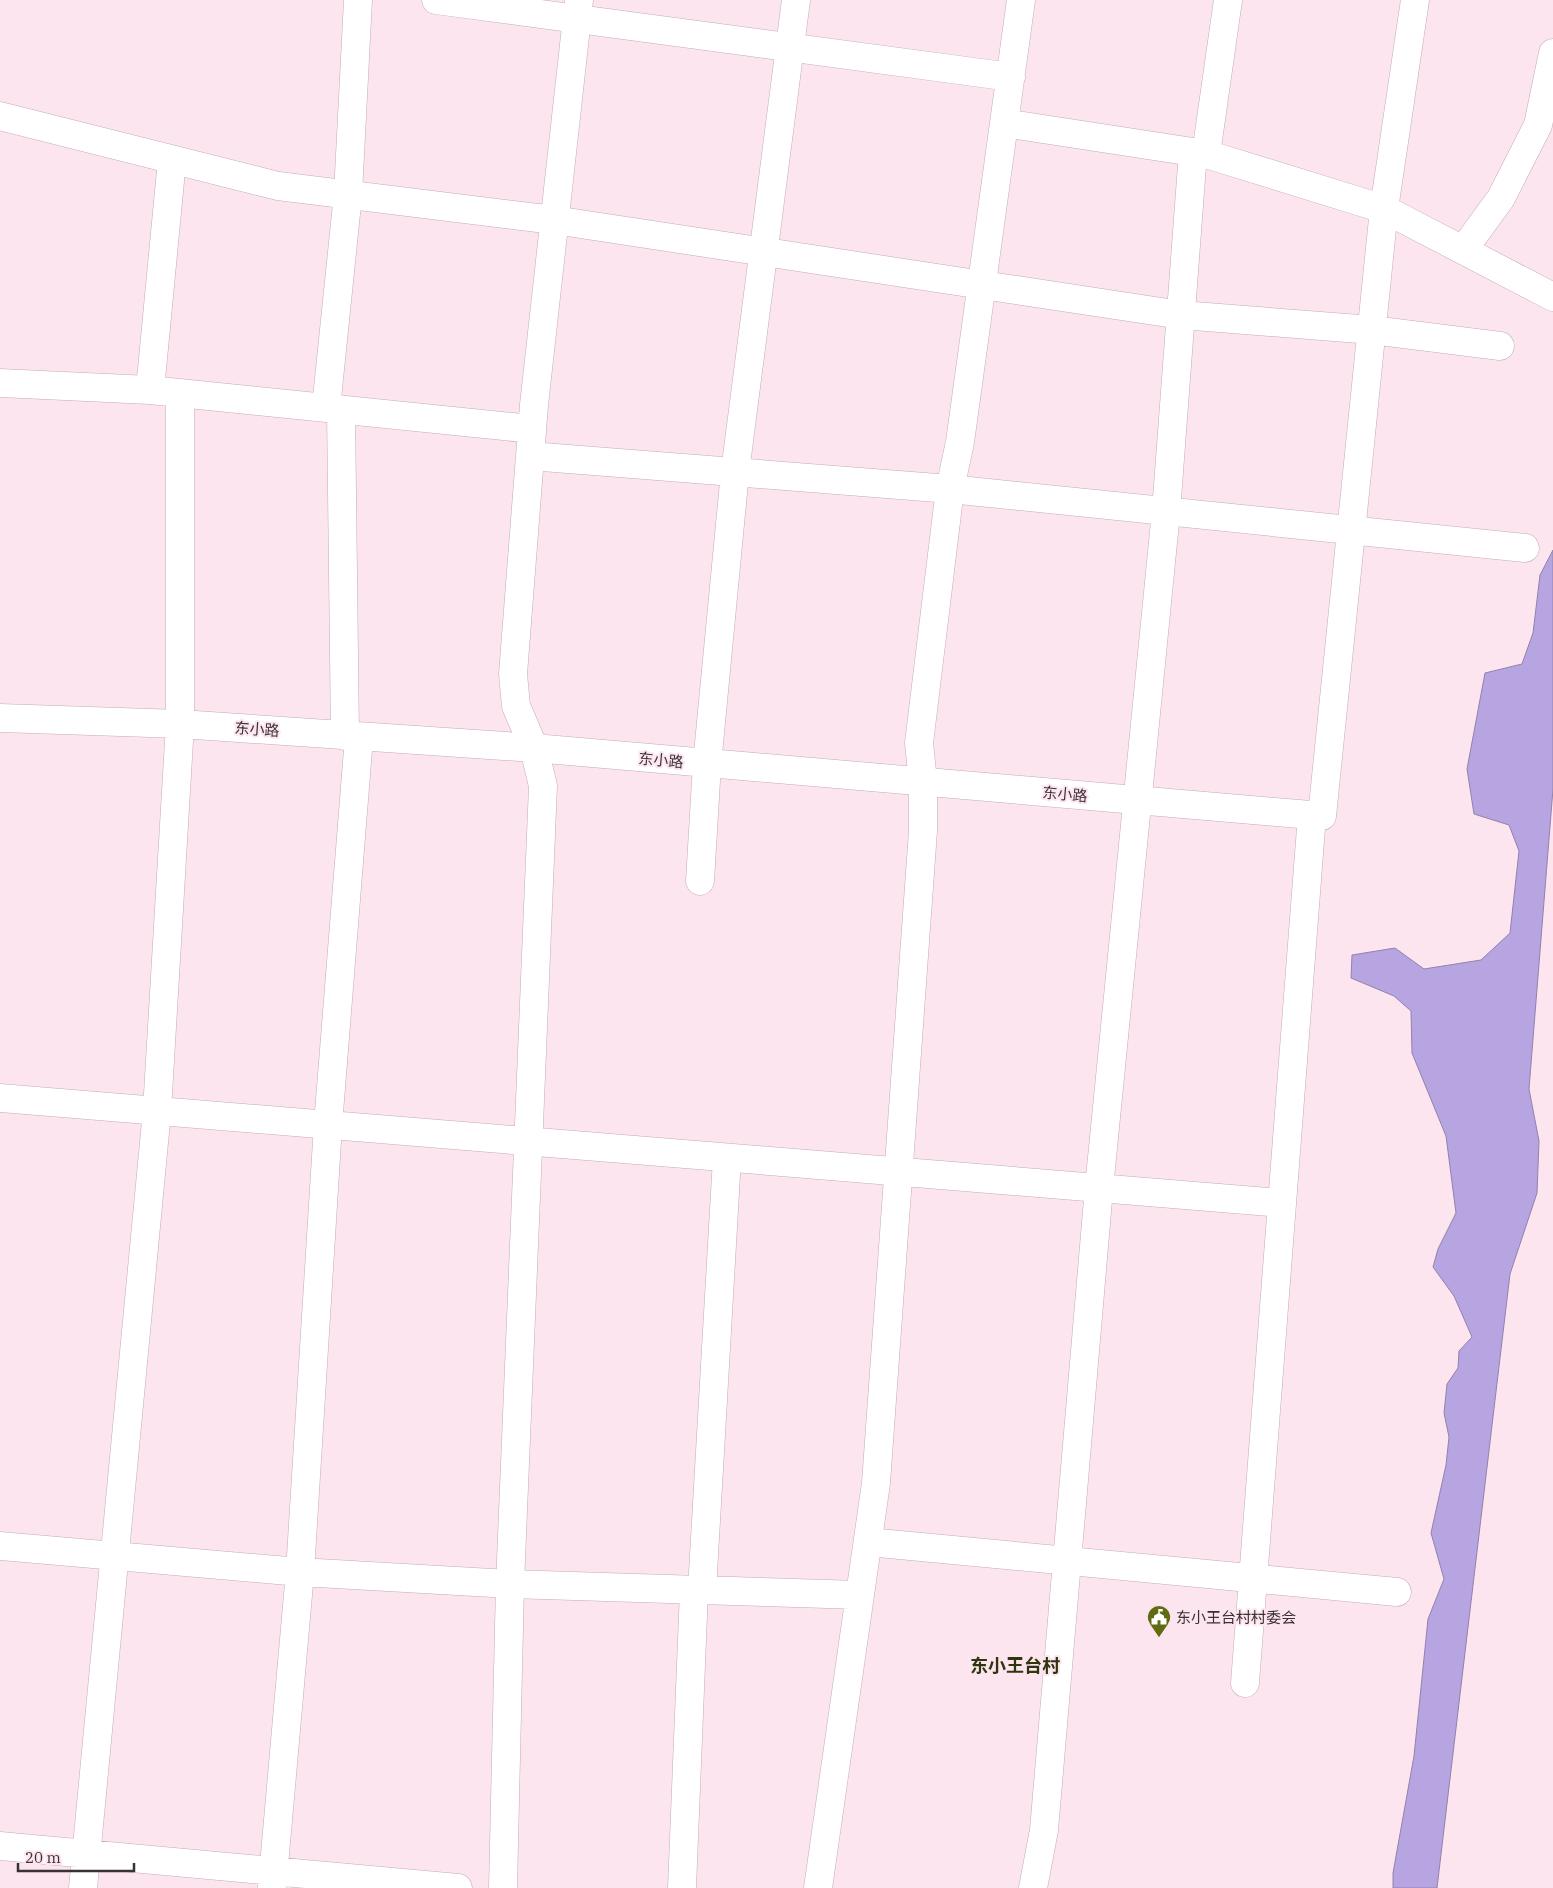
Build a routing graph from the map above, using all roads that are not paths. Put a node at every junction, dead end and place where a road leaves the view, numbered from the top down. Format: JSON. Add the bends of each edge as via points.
{"nodes":[{"id":1,"x":358,"y":0,"type":"edge"},
{"id":2,"x":436,"y":0,"type":"edge"},
{"id":3,"x":796,"y":0,"type":"edge"},
{"id":4,"x":1021,"y":0,"type":"edge"},
{"id":5,"x":1228,"y":0,"type":"edge"},
{"id":6,"x":1415,"y":0,"type":"edge"},
{"id":7,"x":577,"y":10,"type":"edge"},
{"id":8,"x":790,"y":46,"type":"junction"},
{"id":9,"x":1553,"y":53,"type":"edge"},
{"id":10,"x":1010,"y":77,"type":"junction"},
{"id":11,"x":0,"y":116,"type":"edge"},
{"id":12,"x":1004,"y":123,"type":"junction"},
{"id":13,"x":1200,"y":153,"type":"junction"},
{"id":14,"x":172,"y":160,"type":"junction"},
{"id":15,"x":348,"y":194,"type":"junction"},
{"id":16,"x":1384,"y":209,"type":"junction"},
{"id":17,"x":554,"y":220,"type":"junction"},
{"id":18,"x":1463,"y":250,"type":"junction"},
{"id":19,"x":765,"y":251,"type":"junction"},
{"id":20,"x":982,"y":284,"type":"junction"},
{"id":21,"x":1553,"y":297,"type":"edge"},
{"id":22,"x":1181,"y":316,"type":"junction"},
{"id":23,"x":1372,"y":330,"type":"junction"},
{"id":24,"x":1500,"y":346,"type":"dead end"},
{"id":25,"x":0,"y":384,"type":"edge"},
{"id":26,"x":150,"y":390,"type":"junction"},
{"id":27,"x":180,"y":393,"type":"junction"},
{"id":28,"x":334,"y":409,"type":"junction"},
{"id":29,"x":532,"y":429,"type":"junction"},
{"id":30,"x":530,"y":456,"type":"junction"},
{"id":31,"x":735,"y":472,"type":"junction"},
{"id":32,"x":950,"y":488,"type":"junction"},
{"id":33,"x":1166,"y":512,"type":"junction"},
{"id":34,"x":1351,"y":530,"type":"junction"},
{"id":35,"x":1525,"y":548,"type":"dead end"},
{"id":36,"x":0,"y":718,"type":"edge"},
{"id":37,"x":180,"y":724,"type":"junction"},
{"id":38,"x":352,"y":736,"type":"junction"},
{"id":39,"x":534,"y":748,"type":"junction"},
{"id":40,"x":707,"y":764,"type":"junction"},
{"id":41,"x":923,"y":782,"type":"junction"},
{"id":42,"x":1137,"y":800,"type":"junction"},
{"id":43,"x":1317,"y":816,"type":"junction"},
{"id":44,"x":700,"y":881,"type":"dead end"},
{"id":45,"x":0,"y":1098,"type":"edge"},
{"id":46,"x":157,"y":1111,"type":"junction"},
{"id":47,"x":328,"y":1125,"type":"junction"},
{"id":48,"x":528,"y":1141,"type":"junction"},
{"id":49,"x":727,"y":1158,"type":"junction"},
{"id":50,"x":899,"y":1172,"type":"junction"},
{"id":51,"x":1099,"y":1188,"type":"junction"},
{"id":52,"x":1282,"y":1203,"type":"junction"},
{"id":53,"x":868,"y":1542,"type":"junction"},
{"id":54,"x":0,"y":1546,"type":"edge"},
{"id":55,"x":114,"y":1556,"type":"junction"},
{"id":56,"x":1066,"y":1561,"type":"junction"},
{"id":57,"x":300,"y":1572,"type":"junction"},
{"id":58,"x":1253,"y":1579,"type":"junction"},
{"id":59,"x":510,"y":1584,"type":"junction"},
{"id":60,"x":698,"y":1590,"type":"junction"},
{"id":61,"x":1397,"y":1592,"type":"dead end"},
{"id":62,"x":860,"y":1594,"type":"junction"},
{"id":63,"x":1245,"y":1683,"type":"dead end"},
{"id":64,"x":0,"y":1846,"type":"edge"},
{"id":65,"x":85,"y":1854,"type":"junction"},
{"id":66,"x":273,"y":1880,"type":"edge"},
{"id":67,"x":82,"y":1888,"type":"edge"},
{"id":68,"x":450,"y":1888,"type":"edge"},
{"id":69,"x":458,"y":1888,"type":"edge"},
{"id":70,"x":503,"y":1888,"type":"edge"},
{"id":71,"x":682,"y":1888,"type":"edge"},
{"id":72,"x":818,"y":1888,"type":"edge"},
{"id":73,"x":1033,"y":1888,"type":"edge"}],
"edges":[{"from":1,"to":15,"type":"street"},
{"from":2,"to":7,"type":"street"},
{"from":3,"to":8,"type":"street"},
{"from":4,"to":10,"type":"street"},
{"from":5,"to":13,"type":"street"},
{"from":6,"to":16,"type":"street"},
{"from":7,"to":8,"type":"street"},
{"from":7,"to":17,"type":"street"},
{"from":8,"to":10,"type":"street"},
{"from":8,"to":19,"type":"street"},
{"from":9,"to":18,"type":"street","via":[[1538,125],[1500,198]]},
{"from":10,"to":12,"type":"street"},
{"from":11,"to":14,"type":"street"},
{"from":12,"to":13,"type":"street"},
{"from":12,"to":20,"type":"street"},
{"from":13,"to":16,"type":"street"},
{"from":13,"to":22,"type":"street"},
{"from":14,"to":15,"type":"street","via":[[278,186]]},
{"from":14,"to":26,"type":"street"},
{"from":15,"to":17,"type":"street"},
{"from":15,"to":28,"type":"street"},
{"from":16,"to":18,"type":"street"},
{"from":16,"to":23,"type":"street"},
{"from":17,"to":19,"type":"street"},
{"from":17,"to":29,"type":"street"},
{"from":18,"to":21,"type":"street"},
{"from":19,"to":20,"type":"street"},
{"from":19,"to":31,"type":"street"},
{"from":20,"to":22,"type":"street"},
{"from":20,"to":32,"type":"street","via":[[960,442]]},
{"from":22,"to":23,"type":"street"},
{"from":22,"to":33,"type":"street"},
{"from":23,"to":24,"type":"street"},
{"from":23,"to":34,"type":"street"},
{"from":25,"to":26,"type":"street"},
{"from":26,"to":27,"type":"street"},
{"from":27,"to":28,"type":"street"},
{"from":27,"to":37,"type":"street"},
{"from":28,"to":29,"type":"street"},
{"from":28,"to":38,"type":"street"},
{"from":29,"to":30,"type":"street"},
{"from":30,"to":31,"type":"street"},
{"from":30,"to":39,"type":"street","via":[[513,674],[516,706]]},
{"from":31,"to":32,"type":"street"},
{"from":31,"to":40,"type":"street"},
{"from":32,"to":33,"type":"street"},
{"from":32,"to":41,"type":"street","via":[[919,743]]},
{"from":33,"to":34,"type":"street"},
{"from":33,"to":42,"type":"street"},
{"from":34,"to":35,"type":"street"},
{"from":34,"to":43,"type":"street"},
{"from":36,"to":37,"type":"street","name":"东小路"},
{"from":37,"to":38,"type":"street","name":"东小路"},
{"from":37,"to":46,"type":"street"},
{"from":38,"to":39,"type":"street","name":"东小路"},
{"from":38,"to":47,"type":"street"},
{"from":39,"to":40,"type":"street","name":"东小路"},
{"from":39,"to":48,"type":"street","via":[[543,786]]},
{"from":40,"to":41,"type":"street","name":"东小路"},
{"from":40,"to":44,"type":"street"},
{"from":41,"to":42,"type":"street","name":"东小路"},
{"from":41,"to":50,"type":"street","via":[[923,831]]},
{"from":42,"to":43,"type":"street","name":"东小路"},
{"from":42,"to":51,"type":"street"},
{"from":43,"to":52,"type":"street"},
{"from":45,"to":46,"type":"street"},
{"from":46,"to":47,"type":"street"},
{"from":46,"to":55,"type":"street"},
{"from":47,"to":48,"type":"street"},
{"from":47,"to":57,"type":"street"},
{"from":48,"to":49,"type":"street"},
{"from":48,"to":59,"type":"street"},
{"from":49,"to":50,"type":"street"},
{"from":49,"to":60,"type":"street"},
{"from":50,"to":51,"type":"street"},
{"from":50,"to":53,"type":"street","via":[[876,1483]]},
{"from":51,"to":52,"type":"street"},
{"from":51,"to":56,"type":"street"},
{"from":52,"to":58,"type":"street"},
{"from":53,"to":56,"type":"street"},
{"from":53,"to":62,"type":"street"},
{"from":54,"to":55,"type":"street"},
{"from":55,"to":57,"type":"street"},
{"from":55,"to":65,"type":"street"},
{"from":56,"to":58,"type":"street"},
{"from":56,"to":73,"type":"street","via":[[1044,1830]]},
{"from":57,"to":59,"type":"street"},
{"from":57,"to":66,"type":"street"},
{"from":58,"to":61,"type":"street"},
{"from":58,"to":63,"type":"street"},
{"from":59,"to":60,"type":"street"},
{"from":59,"to":70,"type":"street"},
{"from":60,"to":62,"type":"street"},
{"from":60,"to":71,"type":"street"},
{"from":62,"to":72,"type":"street"},
{"from":64,"to":65,"type":"street"},
{"from":65,"to":66,"type":"street"},
{"from":65,"to":67,"type":"street"},
{"from":66,"to":68,"type":"street"},
{"from":68,"to":69,"type":"street"}]}
